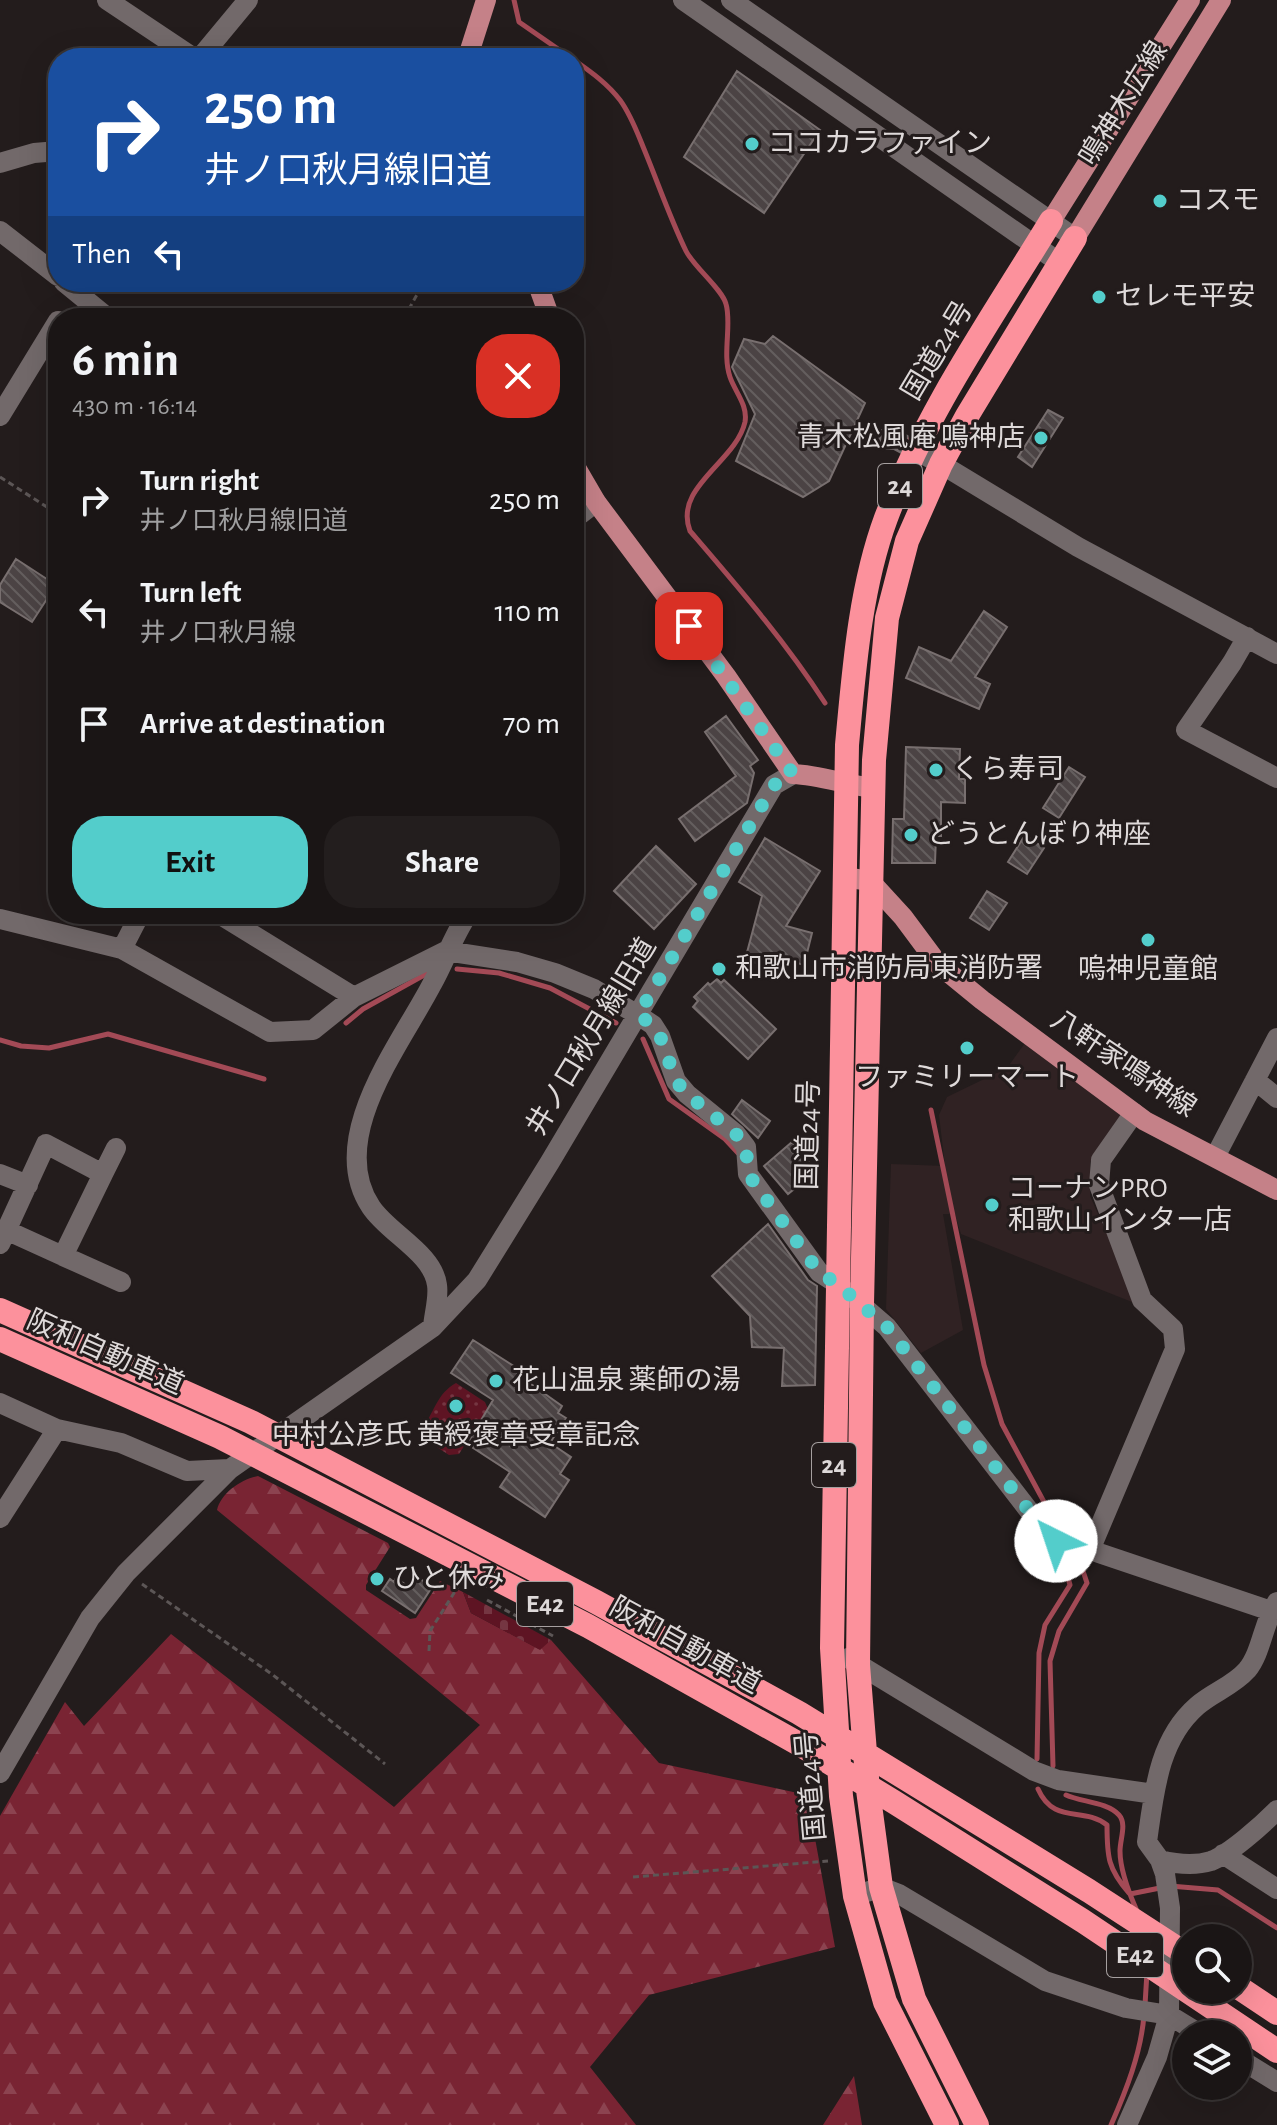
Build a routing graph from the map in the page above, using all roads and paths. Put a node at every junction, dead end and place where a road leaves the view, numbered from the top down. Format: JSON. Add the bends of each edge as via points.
{"nodes":[{"id":1,"x":107,"y":0,"type":"edge"},
{"id":2,"x":248,"y":0,"type":"edge"},
{"id":3,"x":486,"y":0,"type":"edge"},
{"id":4,"x":683,"y":0,"type":"edge"},
{"id":5,"x":731,"y":0,"type":"edge"},
{"id":6,"x":1190,"y":0,"type":"edge"},
{"id":7,"x":1221,"y":0,"type":"edge"},
{"id":8,"x":181,"y":48,"type":"edge"},
{"id":9,"x":206,"y":48,"type":"edge"},
{"id":10,"x":471,"y":48,"type":"edge"},
{"id":11,"x":48,"y":152,"type":"edge"},
{"id":12,"x":0,"y":163,"type":"edge"},
{"id":13,"x":1051,"y":221,"type":"junction"},
{"id":14,"x":0,"y":231,"type":"edge"},
{"id":15,"x":1075,"y":238,"type":"junction"},
{"id":16,"x":1036,"y":246,"type":"junction"},
{"id":17,"x":1060,"y":263,"type":"junction"},
{"id":18,"x":48,"y":266,"type":"edge"},
{"id":19,"x":80,"y":292,"type":"edge"},
{"id":20,"x":97,"y":308,"type":"edge"},
{"id":21,"x":48,"y":337,"type":"edge"},
{"id":22,"x":0,"y":416,"type":"edge"},
{"id":23,"x":881,"y":439,"type":"dead end"},
{"id":24,"x":915,"y":450,"type":"junction"},
{"id":25,"x":941,"y":464,"type":"junction"},
{"id":26,"x":0,"y":477,"type":"edge"},
{"id":27,"x":584,"y":481,"type":"edge"},
{"id":28,"x":596,"y":502,"type":"junction"},
{"id":29,"x":48,"y":508,"type":"edge"},
{"id":30,"x":584,"y":511,"type":"edge"},
{"id":31,"x":1247,"y":637,"type":"junction"},
{"id":32,"x":1277,"y":654,"type":"edge"},
{"id":33,"x":793,"y":774,"type":"junction"},
{"id":34,"x":1277,"y":778,"type":"edge"},
{"id":35,"x":846,"y":785,"type":"junction"},
{"id":36,"x":873,"y":788,"type":"junction"},
{"id":37,"x":844,"y":877,"type":"junction"},
{"id":38,"x":870,"y":881,"type":"junction"},
{"id":39,"x":0,"y":919,"type":"edge"},
{"id":40,"x":135,"y":924,"type":"edge"},
{"id":41,"x":235,"y":924,"type":"edge"},
{"id":42,"x":462,"y":924,"type":"edge"},
{"id":43,"x":122,"y":949,"type":"junction"},
{"id":44,"x":446,"y":951,"type":"junction"},
{"id":45,"x":354,"y":997,"type":"junction"},
{"id":46,"x":638,"y":1015,"type":"junction"},
{"id":47,"x":1277,"y":1038,"type":"edge"},
{"id":48,"x":1255,"y":1080,"type":"junction"},
{"id":49,"x":1277,"y":1098,"type":"edge"},
{"id":50,"x":1134,"y":1113,"type":"junction"},
{"id":51,"x":116,"y":1148,"type":"dead end"},
{"id":52,"x":1215,"y":1157,"type":"junction"},
{"id":53,"x":0,"y":1174,"type":"edge"},
{"id":54,"x":103,"y":1174,"type":"junction"},
{"id":55,"x":28,"y":1185,"type":"junction"},
{"id":56,"x":1277,"y":1190,"type":"edge"},
{"id":57,"x":4,"y":1237,"type":"edge"},
{"id":58,"x":63,"y":1256,"type":"junction"},
{"id":59,"x":121,"y":1282,"type":"dead end"},
{"id":60,"x":836,"y":1283,"type":"junction"},
{"id":61,"x":862,"y":1304,"type":"junction"},
{"id":62,"x":0,"y":1310,"type":"edge"},
{"id":63,"x":433,"y":1327,"type":"junction"},
{"id":64,"x":0,"y":1339,"type":"edge"},
{"id":65,"x":0,"y":1403,"type":"edge"},
{"id":66,"x":57,"y":1429,"type":"junction"},
{"id":67,"x":230,"y":1469,"type":"junction"},
{"id":68,"x":0,"y":1518,"type":"edge"},
{"id":69,"x":1090,"y":1550,"type":"junction"},
{"id":70,"x":126,"y":1573,"type":"junction"},
{"id":71,"x":459,"y":1585,"type":"dead end"},
{"id":72,"x":1274,"y":1606,"type":"edge"},
{"id":73,"x":832,"y":1648,"type":"junction"},
{"id":74,"x":429,"y":1651,"type":"dead end"},
{"id":75,"x":858,"y":1665,"type":"junction"},
{"id":76,"x":385,"y":1764,"type":"dead end"},
{"id":77,"x":0,"y":1773,"type":"edge"},
{"id":78,"x":1154,"y":1794,"type":"junction"},
{"id":79,"x":1277,"y":1810,"type":"edge"},
{"id":80,"x":1223,"y":1854,"type":"junction"},
{"id":81,"x":850,"y":1859,"type":"junction"},
{"id":82,"x":1162,"y":1867,"type":"junction"},
{"id":83,"x":633,"y":1877,"type":"dead end"},
{"id":84,"x":881,"y":1887,"type":"junction"},
{"id":85,"x":1277,"y":1889,"type":"edge"},
{"id":86,"x":855,"y":1896,"type":"junction"},
{"id":87,"x":1172,"y":1945,"type":"edge"},
{"id":88,"x":1252,"y":1996,"type":"edge"},
{"id":89,"x":1277,"y":2013,"type":"edge"},
{"id":90,"x":1164,"y":2014,"type":"junction"},
{"id":91,"x":1175,"y":2020,"type":"edge"},
{"id":92,"x":1277,"y":2051,"type":"edge"},
{"id":93,"x":1252,"y":2067,"type":"edge"},
{"id":94,"x":1277,"y":2082,"type":"edge"},
{"id":95,"x":947,"y":2125,"type":"edge"},
{"id":96,"x":977,"y":2125,"type":"edge"},
{"id":97,"x":1127,"y":2125,"type":"edge"}],
"edges":[{"from":1,"to":8,"type":"street"},
{"from":2,"to":9,"type":"street"},
{"from":3,"to":10,"type":"main road"},
{"from":4,"to":16,"type":"street"},
{"from":5,"to":13,"type":"street"},
{"from":6,"to":13,"type":"main road","name":"鳴神木広線"},
{"from":7,"to":15,"type":"main road","name":"鳴神木広線"},
{"from":11,"to":12,"type":"street"},
{"from":13,"to":15,"type":"street"},
{"from":13,"to":16,"type":"highway","name":"国道24号","number":"24"},
{"from":14,"to":18,"type":"street"},
{"from":15,"to":17,"type":"highway","name":"国道24号","number":"24"},
{"from":16,"to":17,"type":"street"},
{"from":16,"to":24,"type":"highway","name":"国道24号","number":"24"},
{"from":17,"to":25,"type":"highway","name":"国道24号","number":"24"},
{"from":19,"to":20,"type":"street"},
{"from":21,"to":22,"type":"street"},
{"from":23,"to":24,"type":"street"},
{"from":24,"to":25,"type":"street"},
{"from":24,"to":35,"type":"highway","name":"国道24号","number":"24","via":[[885,521],[860,618]]},
{"from":25,"to":31,"type":"street","via":[[1078,547]]},
{"from":25,"to":36,"type":"highway","name":"国道24号","number":"24","via":[[907,541],[887,618]]},
{"from":26,"to":29,"type":"path"},
{"from":27,"to":28,"type":"main road"},
{"from":28,"to":30,"type":"street"},
{"from":28,"to":33,"type":"main road"},
{"from":31,"to":32,"type":"street"},
{"from":31,"to":34,"type":"street","via":[[1186,730]]},
{"from":33,"to":35,"type":"main road"},
{"from":33,"to":46,"type":"street","name":"井ノ口秋月線旧道","via":[[774,785]]},
{"from":35,"to":36,"type":"main road"},
{"from":35,"to":37,"type":"highway","name":"国道24号","number":"24"},
{"from":36,"to":38,"type":"highway","name":"国道24号","number":"24"},
{"from":37,"to":38,"type":"main road"},
{"from":37,"to":60,"type":"highway","name":"国道24号","number":"24"},
{"from":38,"to":50,"type":"main road","name":"八軒家鳴神線","via":[[938,964]]},
{"from":38,"to":61,"type":"highway","name":"国道24号","number":"24"},
{"from":39,"to":43,"type":"street"},
{"from":40,"to":43,"type":"street"},
{"from":41,"to":45,"type":"street"},
{"from":42,"to":44,"type":"street"},
{"from":43,"to":45,"type":"street","via":[[270,1032],[313,1030]]},
{"from":44,"to":45,"type":"street"},
{"from":44,"to":46,"type":"street","via":[[555,973]]},
{"from":44,"to":63,"type":"street","via":[[370,1094],[357,1158],[371,1207],[431,1265],[437,1284]]},
{"from":46,"to":60,"type":"street","via":[[660,1036],[676,1081],[736,1134],[746,1147],[748,1174],[819,1272]]},
{"from":46,"to":63,"type":"street","name":"井ノ口秋月線旧道","via":[[477,1280]]},
{"from":47,"to":48,"type":"street"},
{"from":48,"to":49,"type":"street"},
{"from":48,"to":52,"type":"street"},
{"from":50,"to":52,"type":"main road","name":"八軒家鳴神線"},
{"from":50,"to":69,"type":"street","via":[[1101,1160],[1099,1185],[1142,1300],[1173,1329],[1175,1349]]},
{"from":51,"to":54,"type":"street"},
{"from":52,"to":56,"type":"main road","name":"八軒家鳴神線"},
{"from":53,"to":55,"type":"street"},
{"from":54,"to":55,"type":"street","via":[[46,1144]]},
{"from":54,"to":58,"type":"street"},
{"from":55,"to":57,"type":"street"},
{"from":57,"to":58,"type":"street"},
{"from":58,"to":59,"type":"street"},
{"from":60,"to":61,"type":"street"},
{"from":60,"to":73,"type":"highway","name":"国道24号","number":"24"},
{"from":61,"to":69,"type":"street","via":[[895,1337],[1047,1534]]},
{"from":61,"to":75,"type":"highway","name":"国道24号","number":"24"},
{"from":62,"to":87,"type":"highway","name":"阪和自動車道","number":"E42","via":[[251,1422],[596,1602],[799,1713]]},
{"from":63,"to":67,"type":"street","name":"井ノ口秋月線旧道"},
{"from":64,"to":92,"type":"highway","name":"阪和自動車道","number":"E42","via":[[220,1437],[588,1626],[894,1802]]},
{"from":65,"to":66,"type":"street"},
{"from":66,"to":67,"type":"street","via":[[121,1443],[187,1471]]},
{"from":66,"to":68,"type":"street"},
{"from":67,"to":70,"type":"street","name":"井ノ口秋月線旧道"},
{"from":69,"to":72,"type":"street"},
{"from":70,"to":76,"type":"path","via":[[273,1675]]},
{"from":70,"to":77,"type":"street","name":"井ノ口秋月線旧道","via":[[90,1618]]},
{"from":71,"to":74,"type":"path","via":[[430,1631]]},
{"from":72,"to":78,"type":"street","via":[[1250,1667],[1182,1718],[1164,1751]]},
{"from":73,"to":75,"type":"street"},
{"from":73,"to":81,"type":"highway","name":"国道24号","number":"24"},
{"from":75,"to":78,"type":"street","via":[[1034,1771],[1058,1780]]},
{"from":75,"to":84,"type":"highway","name":"国道24号","number":"24"},
{"from":78,"to":82,"type":"street","via":[[1147,1842]]},
{"from":79,"to":80,"type":"street"},
{"from":80,"to":82,"type":"street","via":[[1210,1861]]},
{"from":80,"to":85,"type":"street"},
{"from":81,"to":83,"type":"path"},
{"from":81,"to":86,"type":"highway","name":"国道24号","number":"24"},
{"from":82,"to":90,"type":"street","via":[[1170,1908]]},
{"from":84,"to":86,"type":"street"},
{"from":84,"to":90,"type":"street","via":[[1045,1981],[1126,2008]]},
{"from":84,"to":96,"type":"highway","name":"国道24号","number":"24","via":[[914,1999]]},
{"from":86,"to":95,"type":"highway","name":"国道24号","number":"24","via":[[885,2002]]},
{"from":88,"to":89,"type":"highway"},
{"from":90,"to":91,"type":"street"},
{"from":90,"to":97,"type":"street","via":[[1157,2057]]},
{"from":93,"to":94,"type":"street"}]}
